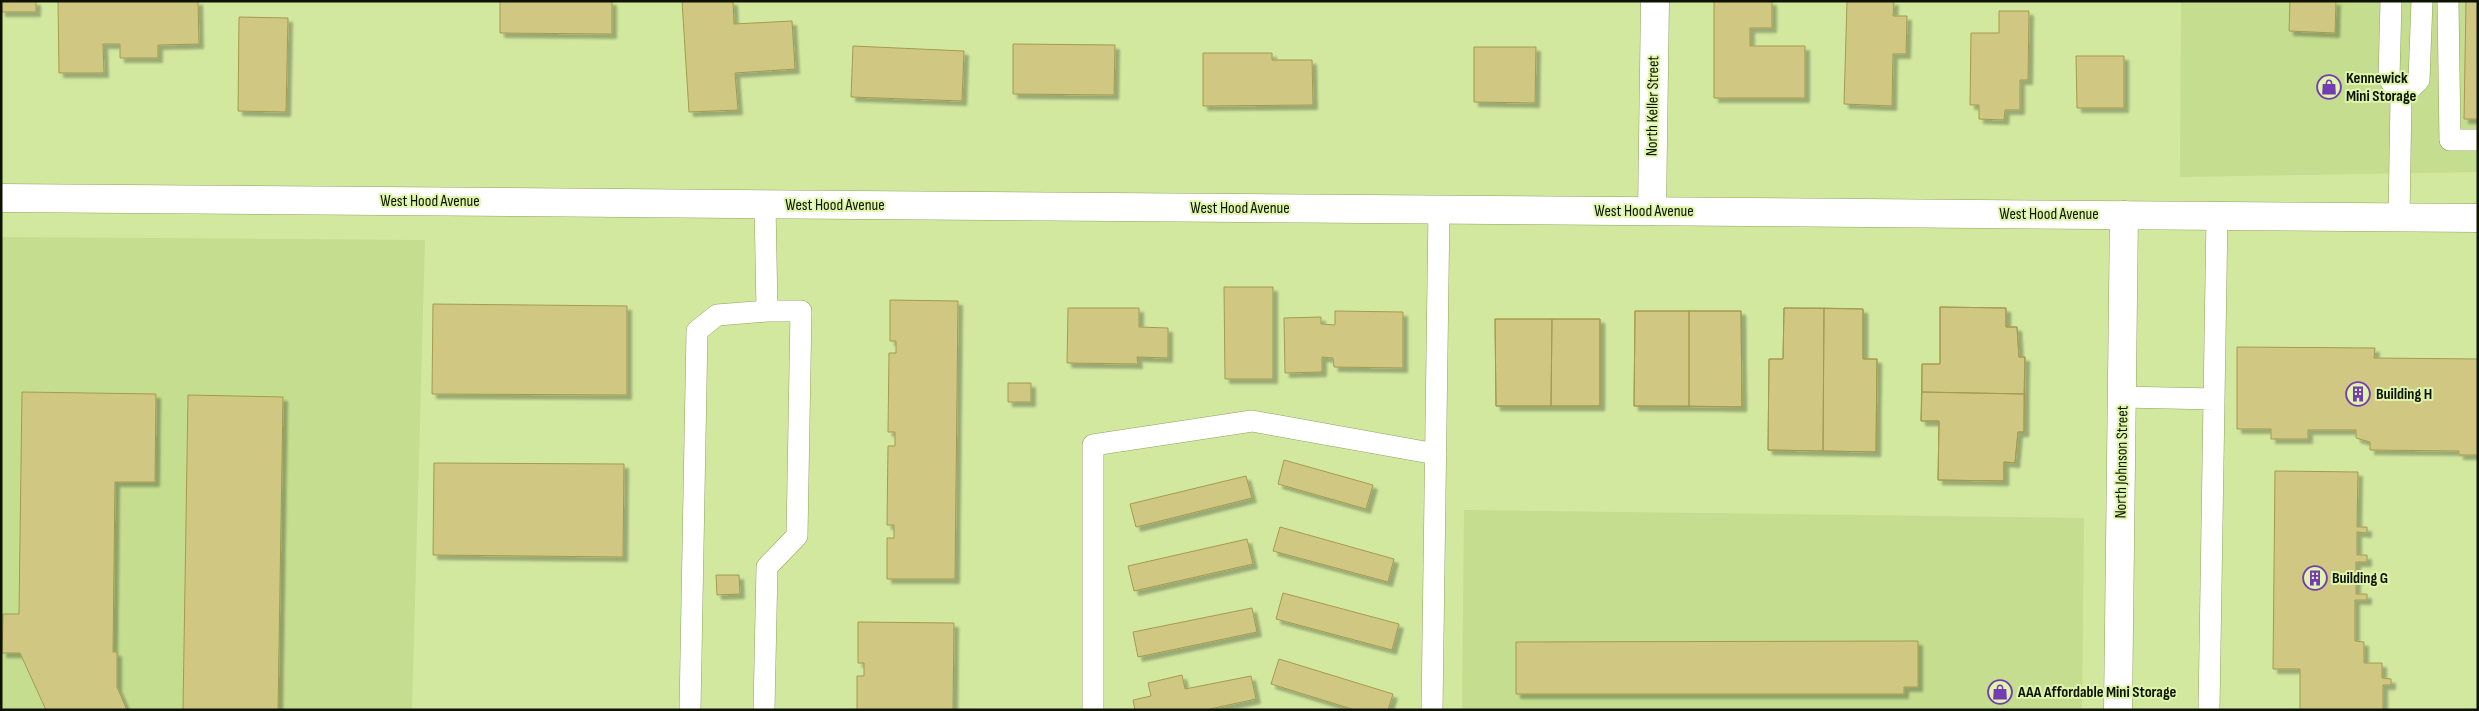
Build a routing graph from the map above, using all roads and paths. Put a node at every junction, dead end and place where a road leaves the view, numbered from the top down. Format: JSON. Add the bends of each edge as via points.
{"nodes":[{"id":1,"x":1655,"y":1,"type":"edge"},
{"id":2,"x":2391,"y":1,"type":"edge"},
{"id":3,"x":2422,"y":1,"type":"edge"},
{"id":4,"x":2448,"y":1,"type":"edge"},
{"id":5,"x":2401,"y":98,"type":"junction"},
{"id":6,"x":2478,"y":140,"type":"edge"},
{"id":7,"x":1,"y":198,"type":"edge"},
{"id":8,"x":765,"y":204,"type":"junction"},
{"id":9,"x":1439,"y":209,"type":"junction"},
{"id":10,"x":1652,"y":211,"type":"junction"},
{"id":11,"x":2124,"y":215,"type":"junction"},
{"id":12,"x":2217,"y":216,"type":"junction"},
{"id":13,"x":2399,"y":217,"type":"junction"},
{"id":14,"x":2478,"y":218,"type":"edge"},
{"id":15,"x":767,"y":311,"type":"junction"},
{"id":16,"x":2122,"y":398,"type":"junction"},
{"id":17,"x":2214,"y":399,"type":"junction"},
{"id":18,"x":1436,"y":454,"type":"junction"},
{"id":19,"x":690,"y":710,"type":"edge"},
{"id":20,"x":764,"y":710,"type":"edge"},
{"id":21,"x":1093,"y":710,"type":"edge"},
{"id":22,"x":1432,"y":710,"type":"edge"},
{"id":23,"x":2118,"y":710,"type":"edge"},
{"id":24,"x":2209,"y":710,"type":"edge"}],
"edges":[{"from":1,"to":10,"type":"street","name":"North Keller Street"},
{"from":2,"to":5,"type":"lane","via":[[2389,78]]},
{"from":3,"to":5,"type":"lane","via":[[2419,80]]},
{"from":4,"to":6,"type":"lane","via":[[2450,140]]},
{"from":5,"to":13,"type":"lane"},
{"from":7,"to":8,"type":"street","name":"West Hood Avenue"},
{"from":8,"to":9,"type":"street","name":"West Hood Avenue"},
{"from":8,"to":15,"type":"lane"},
{"from":9,"to":10,"type":"street","name":"West Hood Avenue"},
{"from":9,"to":18,"type":"lane"},
{"from":10,"to":11,"type":"street","name":"West Hood Avenue"},
{"from":11,"to":12,"type":"street","name":"West Hood Avenue"},
{"from":11,"to":16,"type":"street","name":"North Johnson Street"},
{"from":12,"to":13,"type":"street","name":"West Hood Avenue"},
{"from":12,"to":17,"type":"lane"},
{"from":13,"to":14,"type":"street","name":"West Hood Avenue"},
{"from":15,"to":19,"type":"lane","via":[[717,315],[697,332]]},
{"from":15,"to":20,"type":"lane","via":[[801,311],[798,536],[767,567]]},
{"from":16,"to":17,"type":"lane"},
{"from":16,"to":23,"type":"street","name":"North Johnson Street"},
{"from":17,"to":24,"type":"lane"},
{"from":18,"to":21,"type":"lane","via":[[1252,421],[1093,445]]},
{"from":18,"to":22,"type":"lane"}]}
